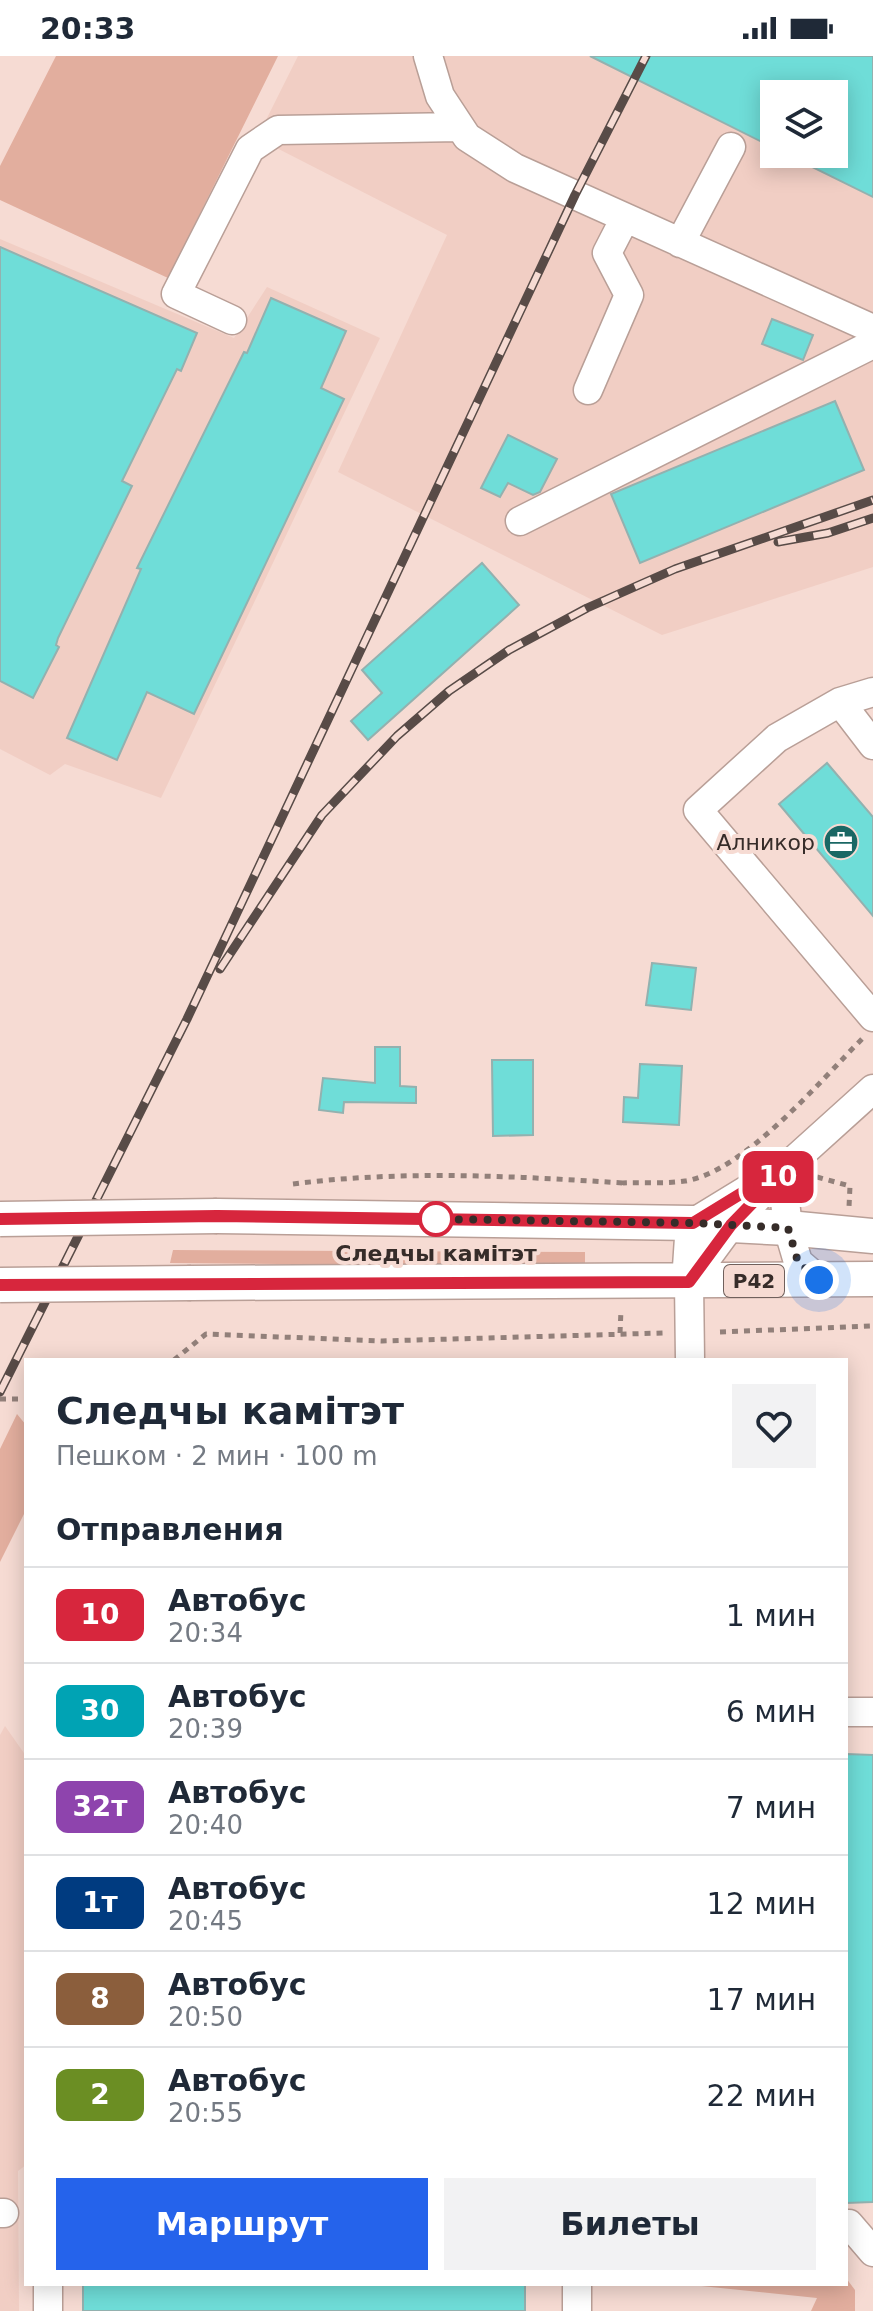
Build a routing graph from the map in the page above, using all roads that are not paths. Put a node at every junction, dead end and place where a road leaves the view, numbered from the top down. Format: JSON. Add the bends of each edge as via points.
{"nodes":[{"id":1,"x":428,"y":56,"type":"edge"},
{"id":2,"x":460,"y":127,"type":"junction"},
{"id":3,"x":731,"y":147,"type":"dead end"},
{"id":4,"x":625,"y":218,"type":"junction"},
{"id":5,"x":680,"y":243,"type":"junction"},
{"id":6,"x":232,"y":320,"type":"dead end"},
{"id":7,"x":873,"y":329,"type":"edge"},
{"id":8,"x":873,"y":344,"type":"edge"},
{"id":9,"x":588,"y":390,"type":"dead end"},
{"id":10,"x":520,"y":521,"type":"dead end"},
{"id":11,"x":873,"y":692,"type":"edge"},
{"id":12,"x":840,"y":702,"type":"junction"},
{"id":13,"x":873,"y":745,"type":"edge"},
{"id":14,"x":873,"y":1017,"type":"edge"},
{"id":15,"x":873,"y":1089,"type":"edge"},
{"id":16,"x":791,"y":1163,"type":"junction"},
{"id":17,"x":0,"y":1219,"type":"edge"},
{"id":18,"x":693,"y":1223,"type":"junction"},
{"id":19,"x":731,"y":1225,"type":"junction"},
{"id":20,"x":788,"y":1228,"type":"junction"},
{"id":21,"x":873,"y":1236,"type":"edge"},
{"id":22,"x":873,"y":1279,"type":"edge"},
{"id":23,"x":819,"y":1280,"type":"junction"},
{"id":24,"x":689,"y":1282,"type":"junction"},
{"id":25,"x":0,"y":1285,"type":"edge"},
{"id":26,"x":690,"y":1358,"type":"edge"},
{"id":27,"x":848,"y":1712,"type":"edge"},
{"id":28,"x":873,"y":1712,"type":"edge"},
{"id":29,"x":848,"y":2224,"type":"edge"},
{"id":30,"x":873,"y":2252,"type":"edge"},
{"id":31,"x":48,"y":2286,"type":"edge"},
{"id":32,"x":577,"y":2286,"type":"edge"},
{"id":33,"x":48,"y":2311,"type":"edge"},
{"id":34,"x":577,"y":2311,"type":"edge"}],
"edges":[{"from":1,"to":2,"type":"street","via":[[440,96]]},
{"from":2,"to":4,"type":"street","via":[[515,168]]},
{"from":2,"to":6,"type":"street","via":[[278,130],[250,149],[176,294]]},
{"from":3,"to":5,"type":"street"},
{"from":4,"to":5,"type":"street"},
{"from":4,"to":9,"type":"street","via":[[607,253],[629,295]]},
{"from":5,"to":7,"type":"street"},
{"from":8,"to":10,"type":"street"},
{"from":11,"to":12,"type":"street"},
{"from":12,"to":13,"type":"street"},
{"from":12,"to":14,"type":"street","via":[[777,738],[698,810]]},
{"from":15,"to":16,"type":"street"},
{"from":16,"to":18,"type":"street"},
{"from":16,"to":19,"type":"street"},
{"from":16,"to":20,"type":"street","via":[[785,1201]]},
{"from":17,"to":18,"type":"main road","bridge":true,"via":[[217,1216]]},
{"from":18,"to":19,"type":"main road"},
{"from":18,"to":24,"type":"main road"},
{"from":19,"to":20,"type":"main road"},
{"from":19,"to":24,"type":"street"},
{"from":20,"to":21,"type":"main road"},
{"from":20,"to":23,"type":"street","via":[[798,1262]]},
{"from":22,"to":23,"type":"main road","number":"Р42"},
{"from":23,"to":24,"type":"main road","number":"Р42"},
{"from":24,"to":25,"type":"main road","number":"Р42","bridge":true},
{"from":24,"to":26,"type":"street"},
{"from":27,"to":28,"type":"street"},
{"from":29,"to":30,"type":"street"},
{"from":31,"to":33,"type":"street"},
{"from":32,"to":34,"type":"street"}]}
